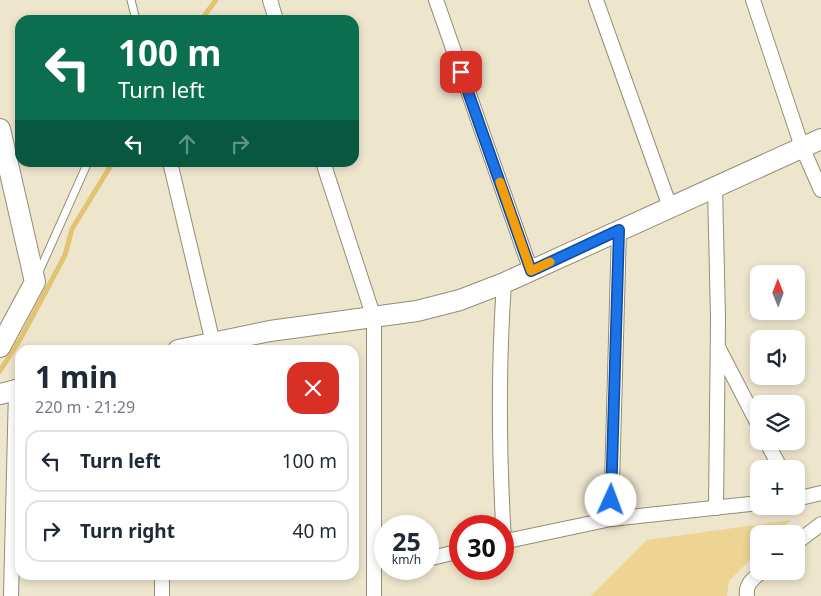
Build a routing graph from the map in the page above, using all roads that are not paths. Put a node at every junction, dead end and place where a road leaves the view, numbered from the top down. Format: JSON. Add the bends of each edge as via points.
{"nodes":[{"id":1,"x":131,"y":0,"type":"edge"},
{"id":2,"x":270,"y":0,"type":"edge"},
{"id":3,"x":436,"y":0,"type":"edge"},
{"id":4,"x":596,"y":0,"type":"edge"},
{"id":5,"x":753,"y":0,"type":"edge"},
{"id":6,"x":135,"y":15,"type":"edge"},
{"id":7,"x":274,"y":15,"type":"edge"},
{"id":8,"x":0,"y":129,"type":"edge"},
{"id":9,"x":821,"y":139,"type":"edge"},
{"id":10,"x":802,"y":148,"type":"junction"},
{"id":11,"x":86,"y":167,"type":"edge"},
{"id":12,"x":171,"y":167,"type":"edge"},
{"id":13,"x":325,"y":167,"type":"edge"},
{"id":14,"x":715,"y":186,"type":"junction"},
{"id":15,"x":821,"y":190,"type":"edge"},
{"id":16,"x":670,"y":207,"type":"junction"},
{"id":17,"x":619,"y":230,"type":"junction"},
{"id":18,"x":531,"y":271,"type":"junction"},
{"id":19,"x":35,"y":282,"type":"junction"},
{"id":20,"x":504,"y":283,"type":"junction"},
{"id":21,"x":374,"y":318,"type":"junction"},
{"id":22,"x":213,"y":343,"type":"junction"},
{"id":23,"x":203,"y":345,"type":"edge"},
{"id":24,"x":718,"y":346,"type":"junction"},
{"id":25,"x":0,"y":347,"type":"edge"},
{"id":26,"x":12,"y":391,"type":"edge"},
{"id":27,"x":750,"y":408,"type":"edge"},
{"id":28,"x":821,"y":493,"type":"edge"},
{"id":29,"x":805,"y":496,"type":"edge"},
{"id":30,"x":750,"y":504,"type":"edge"},
{"id":31,"x":716,"y":508,"type":"junction"},
{"id":32,"x":379,"y":515,"type":"edge"},
{"id":33,"x":502,"y":515,"type":"edge"},
{"id":34,"x":611,"y":520,"type":"junction"},
{"id":35,"x":821,"y":524,"type":"edge"},
{"id":36,"x":805,"y":536,"type":"edge"},
{"id":37,"x":514,"y":540,"type":"edge"},
{"id":38,"x":162,"y":580,"type":"edge"},
{"id":39,"x":378,"y":580,"type":"edge"},
{"id":40,"x":751,"y":580,"type":"edge"},
{"id":41,"x":12,"y":596,"type":"edge"},
{"id":42,"x":162,"y":596,"type":"edge"},
{"id":43,"x":374,"y":596,"type":"edge"},
{"id":44,"x":747,"y":596,"type":"edge"}],
"edges":[{"from":1,"to":6,"type":"lane"},
{"from":2,"to":7,"type":"street"},
{"from":3,"to":18,"type":"street"},
{"from":4,"to":16,"type":"street"},
{"from":5,"to":10,"type":"street"},
{"from":8,"to":19,"type":"street"},
{"from":9,"to":10,"type":"street"},
{"from":10,"to":14,"type":"street"},
{"from":10,"to":15,"type":"street"},
{"from":11,"to":19,"type":"lane"},
{"from":12,"to":22,"type":"street"},
{"from":13,"to":21,"type":"street"},
{"from":14,"to":16,"type":"street"},
{"from":14,"to":24,"type":"street"},
{"from":16,"to":17,"type":"street"},
{"from":17,"to":18,"type":"street"},
{"from":17,"to":34,"type":"street"},
{"from":18,"to":20,"type":"street"},
{"from":19,"to":25,"type":"street"},
{"from":20,"to":21,"type":"street","via":[[460,300]]},
{"from":20,"to":33,"type":"street","via":[[500,339]]},
{"from":21,"to":22,"type":"street","via":[[270,331]]},
{"from":21,"to":32,"type":"street"},
{"from":22,"to":23,"type":"street"},
{"from":24,"to":27,"type":"street"},
{"from":24,"to":31,"type":"street"},
{"from":26,"to":41,"type":"street"},
{"from":28,"to":29,"type":"street"},
{"from":30,"to":31,"type":"street"},
{"from":31,"to":34,"type":"street"},
{"from":34,"to":37,"type":"street"},
{"from":35,"to":36,"type":"street"},
{"from":38,"to":42,"type":"street"},
{"from":39,"to":43,"type":"street"},
{"from":40,"to":44,"type":"street"}]}
